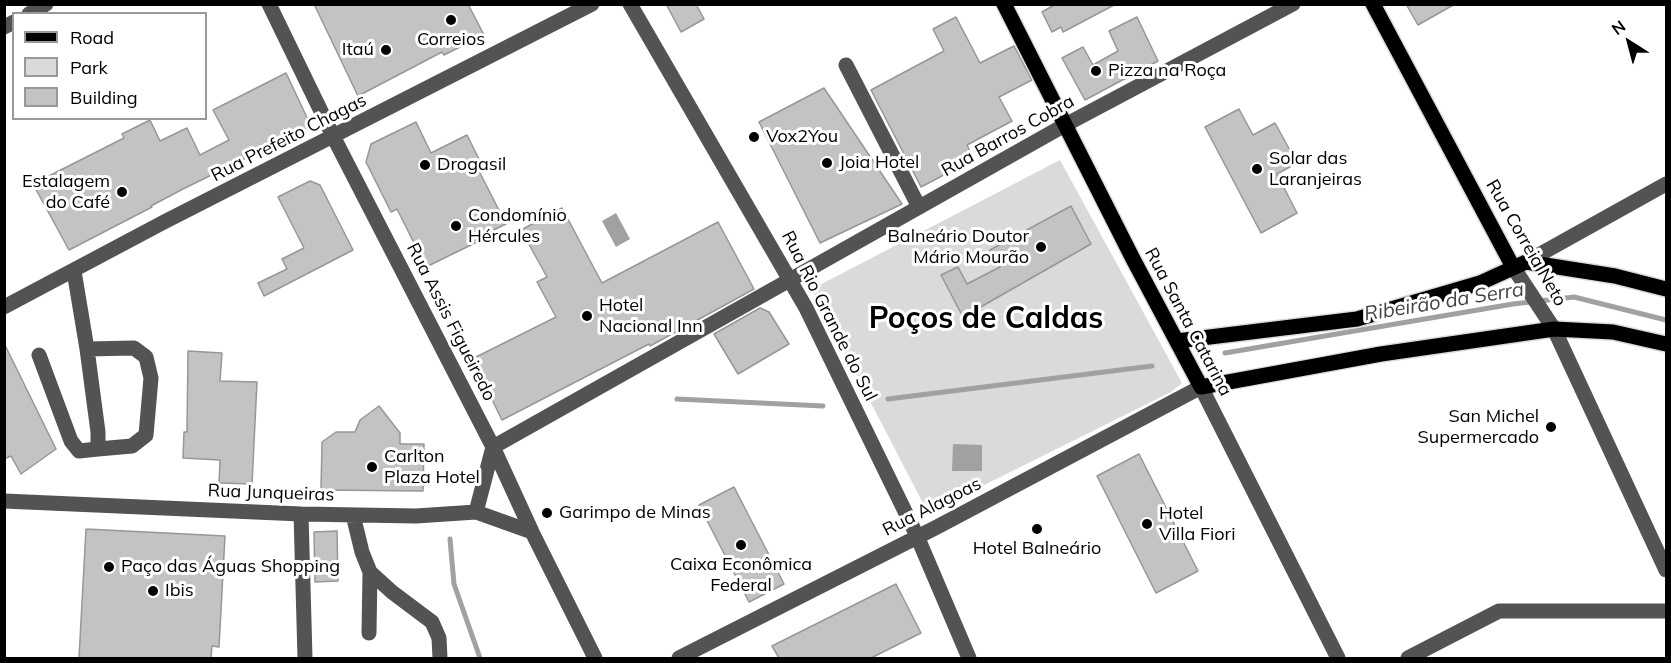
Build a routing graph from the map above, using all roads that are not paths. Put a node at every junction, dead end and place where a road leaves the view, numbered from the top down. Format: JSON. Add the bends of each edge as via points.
{"nodes":[{"id":1,"x":46,"y":4,"type":"edge"},
{"id":2,"x":269,"y":4,"type":"edge"},
{"id":3,"x":592,"y":4,"type":"edge"},
{"id":4,"x":630,"y":4,"type":"edge"},
{"id":5,"x":1004,"y":4,"type":"edge"},
{"id":6,"x":1293,"y":4,"type":"edge"},
{"id":7,"x":1373,"y":4,"type":"edge"},
{"id":8,"x":33,"y":12,"type":"edge"},
{"id":9,"x":846,"y":64,"type":"dead end"},
{"id":10,"x":1065,"y":125,"type":"junction"},
{"id":11,"x":334,"y":138,"type":"junction"},
{"id":12,"x":1666,"y":184,"type":"edge"},
{"id":13,"x":919,"y":207,"type":"junction"},
{"id":14,"x":1520,"y":265,"type":"junction"},
{"id":15,"x":74,"y":271,"type":"junction"},
{"id":16,"x":789,"y":279,"type":"junction"},
{"id":17,"x":1666,"y":289,"type":"edge"},
{"id":18,"x":4,"y":307,"type":"edge"},
{"id":19,"x":1550,"y":324,"type":"junction"},
{"id":20,"x":1177,"y":341,"type":"junction"},
{"id":21,"x":1666,"y":344,"type":"edge"},
{"id":22,"x":87,"y":350,"type":"junction"},
{"id":23,"x":39,"y":355,"type":"dead end"},
{"id":24,"x":1201,"y":387,"type":"junction"},
{"id":25,"x":493,"y":447,"type":"junction"},
{"id":26,"x":98,"y":449,"type":"junction"},
{"id":27,"x":4,"y":501,"type":"edge"},
{"id":28,"x":476,"y":512,"type":"junction"},
{"id":29,"x":301,"y":514,"type":"junction"},
{"id":30,"x":353,"y":515,"type":"junction"},
{"id":31,"x":532,"y":532,"type":"junction"},
{"id":32,"x":917,"y":536,"type":"junction"},
{"id":33,"x":1666,"y":570,"type":"edge"},
{"id":34,"x":370,"y":572,"type":"junction"},
{"id":35,"x":1666,"y":611,"type":"edge"},
{"id":36,"x":369,"y":633,"type":"dead end"},
{"id":37,"x":305,"y":658,"type":"edge"},
{"id":38,"x":440,"y":658,"type":"edge"},
{"id":39,"x":595,"y":658,"type":"edge"},
{"id":40,"x":679,"y":658,"type":"edge"},
{"id":41,"x":969,"y":658,"type":"edge"},
{"id":42,"x":1338,"y":658,"type":"edge"},
{"id":43,"x":1408,"y":658,"type":"edge"}],
"edges":[{"from":1,"to":8,"type":"street"},
{"from":2,"to":11,"type":"street","name":"Rua Assis Figueiredo"},
{"from":3,"to":11,"type":"street","name":"Rua Prefeito Chagas"},
{"from":4,"to":16,"type":"street","name":"Rua Rio Grande do Sul"},
{"from":5,"to":10,"type":"main road","name":"Rua Santa Catarina"},
{"from":6,"to":10,"type":"street","name":"Rua Barros Cobra"},
{"from":7,"to":14,"type":"main road","name":"Rua Correia Neto"},
{"from":9,"to":13,"type":"street"},
{"from":10,"to":13,"type":"street","name":"Rua Barros Cobra"},
{"from":10,"to":20,"type":"main road","name":"Rua Santa Catarina"},
{"from":11,"to":15,"type":"street","name":"Rua Prefeito Chagas"},
{"from":11,"to":25,"type":"street","name":"Rua Assis Figueiredo"},
{"from":12,"to":14,"type":"street"},
{"from":13,"to":16,"type":"street","name":"Rua Barros Cobra"},
{"from":14,"to":17,"type":"main road","via":[[1615,276]]},
{"from":14,"to":19,"type":"street","name":"Rua Correia Neto"},
{"from":14,"to":20,"type":"main road","via":[[1480,283],[1357,320]]},
{"from":15,"to":18,"type":"street","name":"Rua Prefeito Chagas"},
{"from":15,"to":22,"type":"street"},
{"from":16,"to":25,"type":"street","name":"Rua Barros Cobra"},
{"from":16,"to":32,"type":"street","name":"Rua Rio Grande do Sul"},
{"from":19,"to":21,"type":"main road"},
{"from":19,"to":24,"type":"main road"},
{"from":19,"to":33,"type":"street","name":"Rua Correia Neto"},
{"from":20,"to":24,"type":"main road","name":"Rua Santa Catarina"},
{"from":22,"to":26,"type":"street"},
{"from":22,"to":26,"type":"street","via":[[134,348],[146,357],[151,378],[146,435],[132,446]]},
{"from":23,"to":26,"type":"street","via":[[71,441],[79,451]]},
{"from":24,"to":32,"type":"street","name":"Rua Alagoas"},
{"from":24,"to":42,"type":"street","name":"Rua Santa Catarina"},
{"from":25,"to":28,"type":"street"},
{"from":25,"to":31,"type":"street","name":"Rua Assis Figueiredo"},
{"from":27,"to":29,"type":"street","name":"Rua Junqueiras"},
{"from":28,"to":30,"type":"street","name":"Rua Junqueiras"},
{"from":28,"to":31,"type":"street","name":"Rua Junqueiras"},
{"from":29,"to":30,"type":"street","name":"Rua Junqueiras"},
{"from":29,"to":37,"type":"street"},
{"from":30,"to":34,"type":"street"},
{"from":31,"to":39,"type":"street","name":"Rua Assis Figueiredo"},
{"from":32,"to":40,"type":"street","name":"Rua Alagoas"},
{"from":32,"to":41,"type":"street","name":"Rua Rio Grande do Sul"},
{"from":34,"to":36,"type":"street"},
{"from":34,"to":38,"type":"street","via":[[432,622],[439,638]]},
{"from":35,"to":43,"type":"street","via":[[1499,611]]}]}
